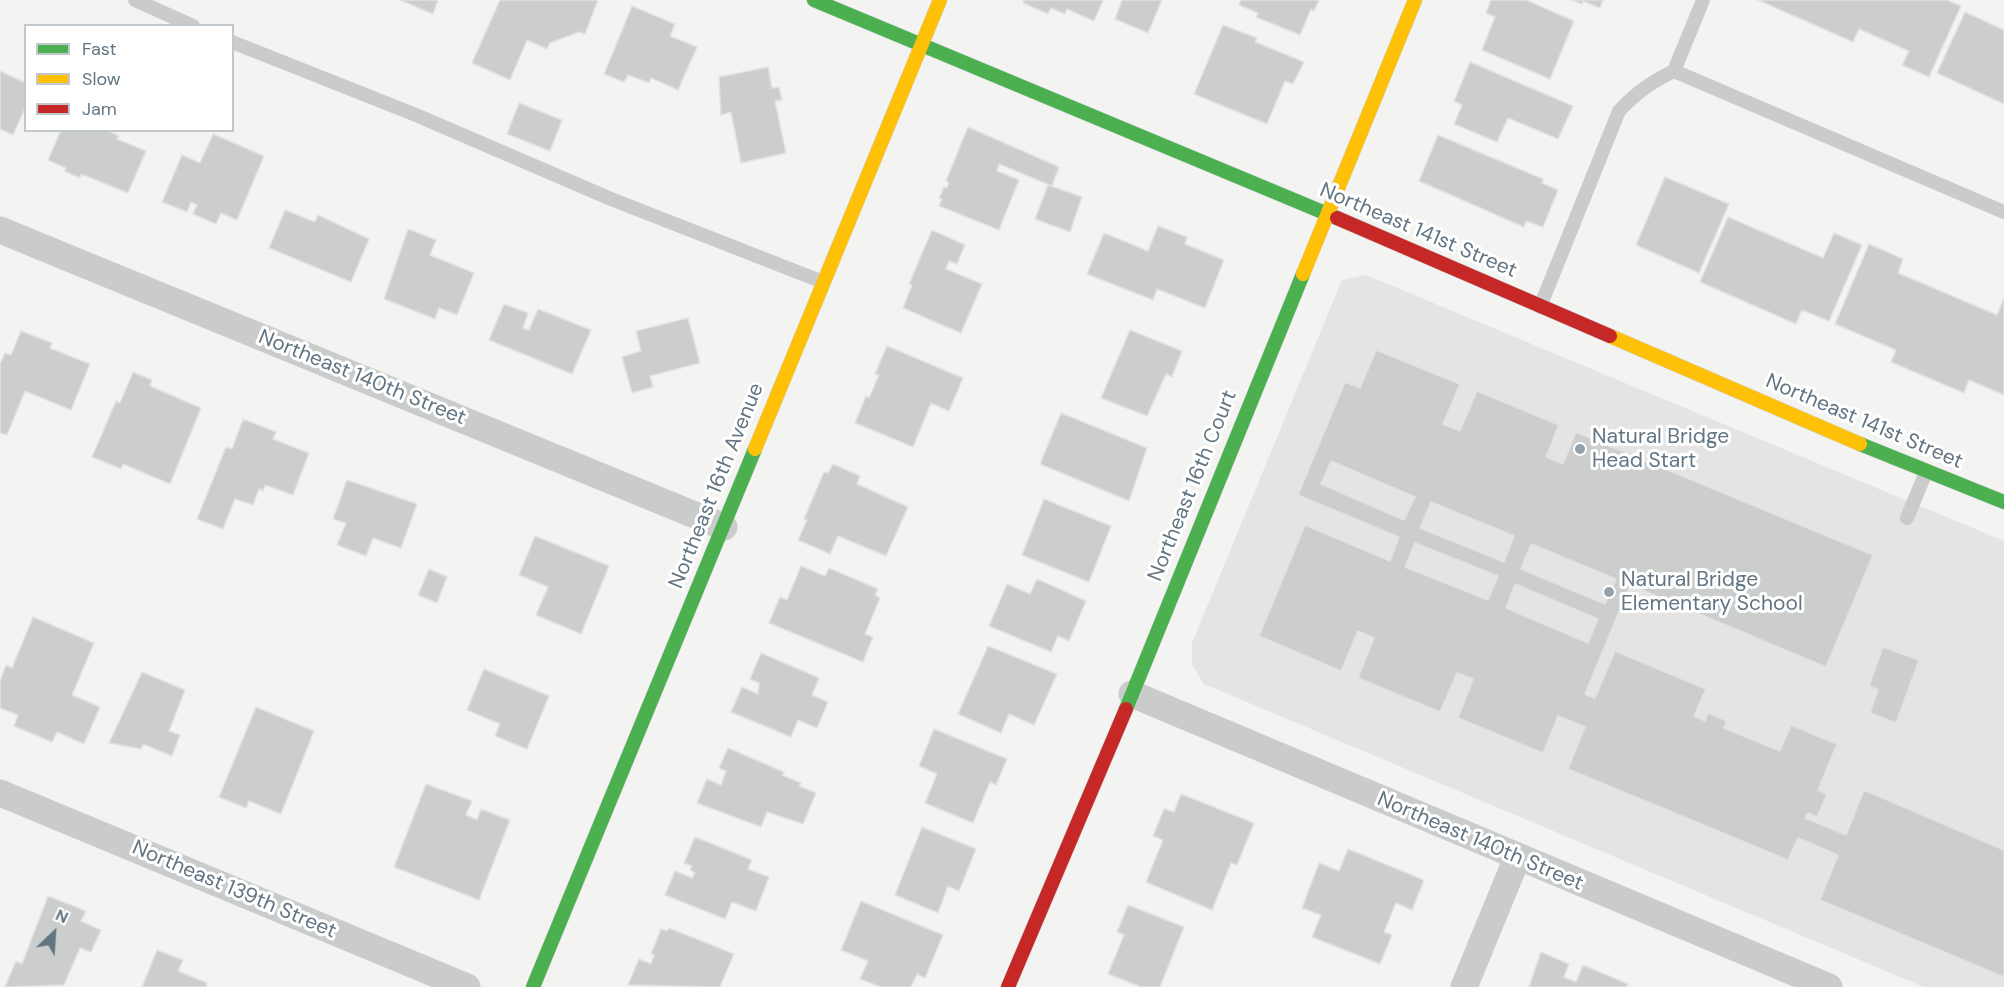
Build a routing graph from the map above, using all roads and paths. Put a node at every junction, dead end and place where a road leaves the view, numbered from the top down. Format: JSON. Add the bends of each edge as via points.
{"nodes":[{"id":1,"x":135,"y":0,"type":"edge"},
{"id":2,"x":814,"y":0,"type":"edge"},
{"id":3,"x":940,"y":0,"type":"edge"},
{"id":4,"x":1415,"y":0,"type":"edge"},
{"id":5,"x":1703,"y":0,"type":"edge"},
{"id":6,"x":189,"y":24,"type":"edge"},
{"id":7,"x":234,"y":43,"type":"edge"},
{"id":8,"x":921,"y":46,"type":"junction"},
{"id":9,"x":1674,"y":71,"type":"junction"},
{"id":10,"x":2004,"y":212,"type":"edge"},
{"id":11,"x":1326,"y":213,"type":"junction"},
{"id":12,"x":0,"y":230,"type":"edge"},
{"id":13,"x":823,"y":282,"type":"junction"},
{"id":14,"x":1540,"y":307,"type":"junction"},
{"id":15,"x":1926,"y":472,"type":"junction"},
{"id":16,"x":2004,"y":502,"type":"edge"},
{"id":17,"x":1906,"y":518,"type":"dead end"},
{"id":18,"x":724,"y":527,"type":"junction"},
{"id":19,"x":1132,"y":694,"type":"junction"},
{"id":20,"x":0,"y":793,"type":"edge"},
{"id":21,"x":1517,"y":858,"type":"junction"},
{"id":22,"x":467,"y":987,"type":"edge"},
{"id":23,"x":533,"y":987,"type":"edge"},
{"id":24,"x":1008,"y":987,"type":"edge"},
{"id":25,"x":1464,"y":987,"type":"edge"},
{"id":26,"x":1829,"y":987,"type":"edge"}],
"edges":[{"from":1,"to":6,"type":"lane"},
{"from":2,"to":8,"type":"street","name":"Northeast 141st Street"},
{"from":3,"to":8,"type":"street","name":"Northeast 16th Avenue"},
{"from":4,"to":11,"type":"street","name":"Northeast 16th Court"},
{"from":5,"to":9,"type":"lane"},
{"from":7,"to":13,"type":"lane"},
{"from":8,"to":11,"type":"street","name":"Northeast 141st Street"},
{"from":8,"to":13,"type":"street","name":"Northeast 16th Avenue"},
{"from":9,"to":10,"type":"lane"},
{"from":9,"to":14,"type":"lane","via":[[1644,88],[1619,111]]},
{"from":11,"to":14,"type":"street","name":"Northeast 141st Street"},
{"from":11,"to":19,"type":"street","name":"Northeast 16th Court"},
{"from":12,"to":18,"type":"street","name":"Northeast 140th Street"},
{"from":13,"to":18,"type":"street","name":"Northeast 16th Avenue"},
{"from":14,"to":15,"type":"street","name":"Northeast 141st Street"},
{"from":15,"to":16,"type":"street","name":"Northeast 141st Street"},
{"from":15,"to":17,"type":"lane"},
{"from":18,"to":23,"type":"street","name":"Northeast 16th Avenue"},
{"from":19,"to":21,"type":"street","name":"Northeast 140th Street"},
{"from":19,"to":24,"type":"street","name":"Northeast 16th Court"},
{"from":20,"to":22,"type":"street","name":"Northeast 139th Street"},
{"from":21,"to":25,"type":"street"},
{"from":21,"to":26,"type":"street","name":"Northeast 140th Street"}]}
